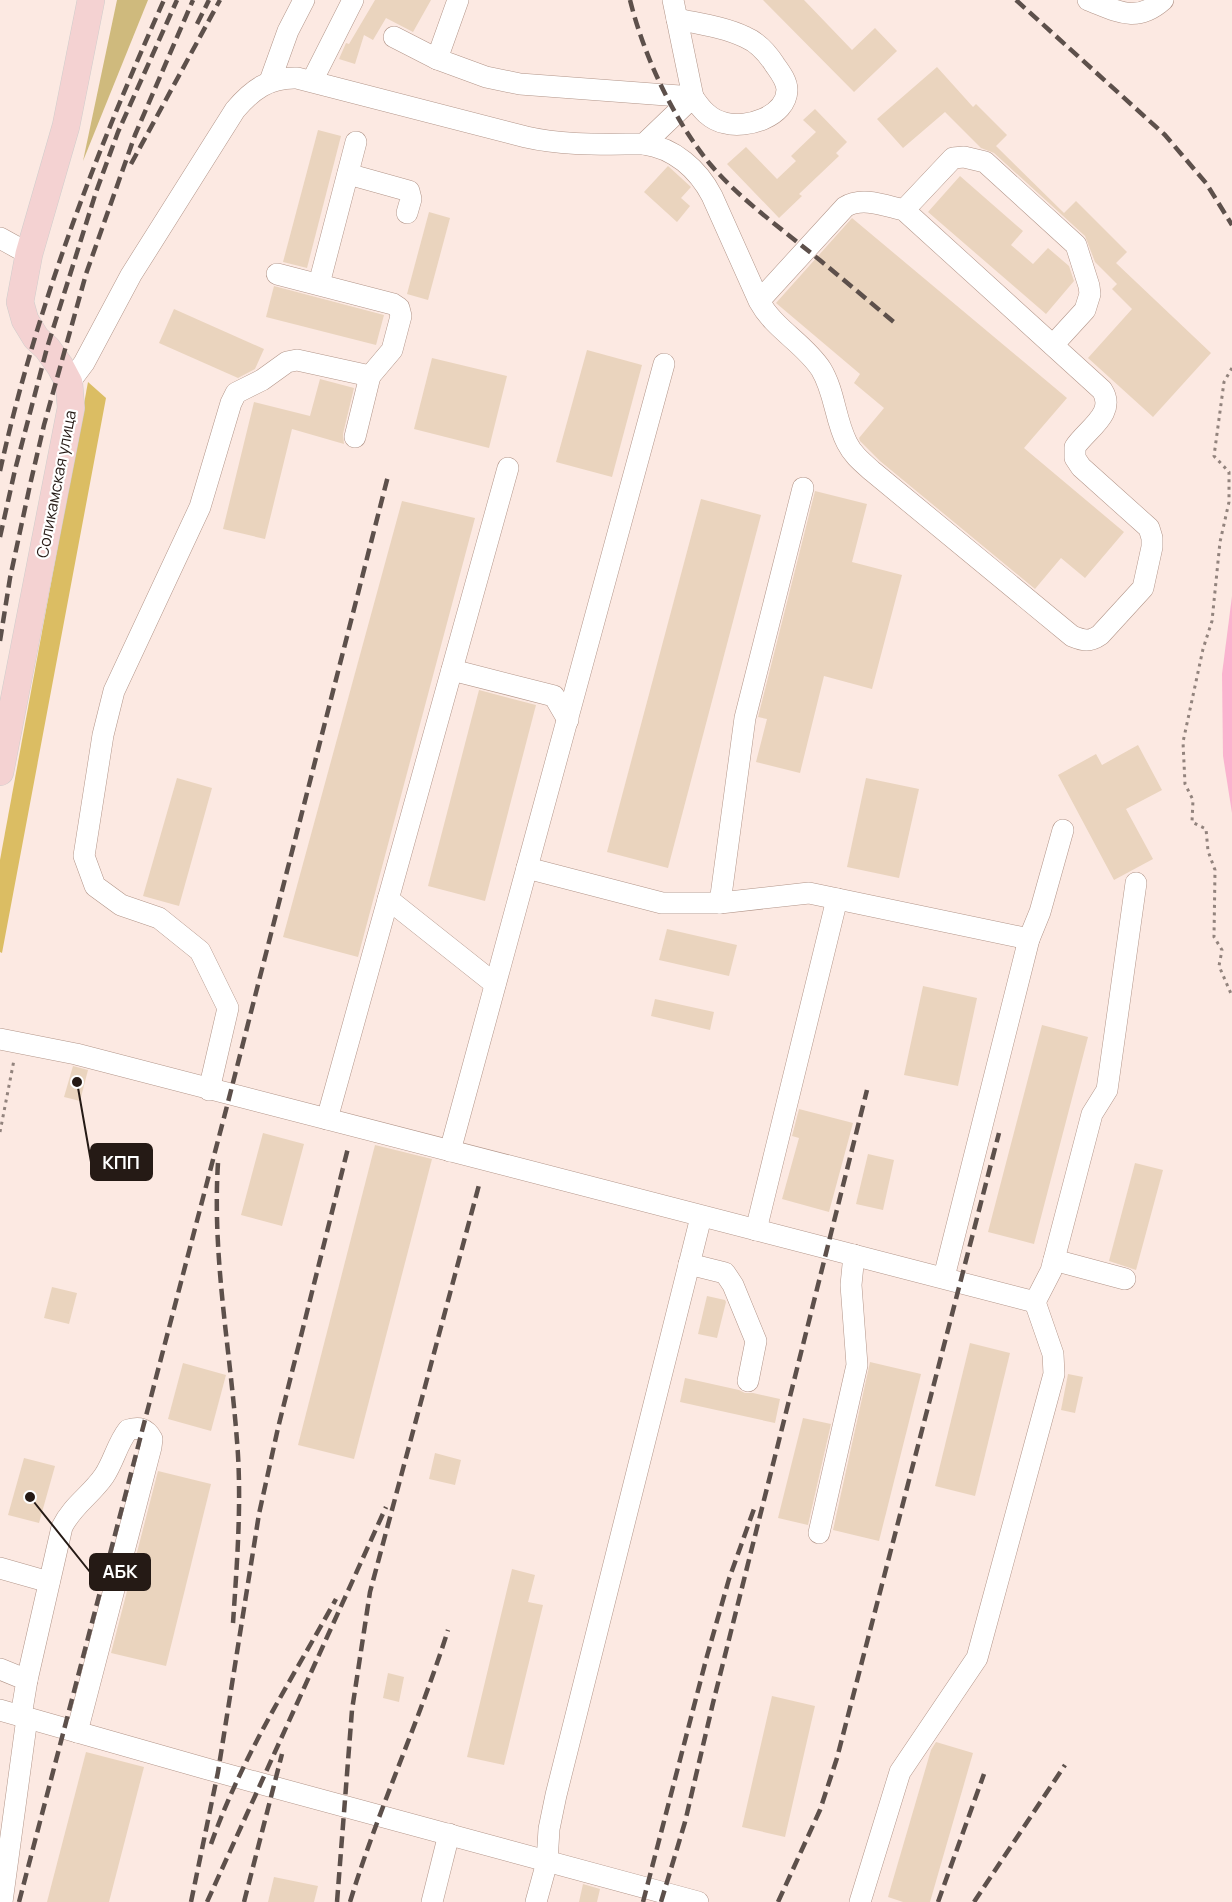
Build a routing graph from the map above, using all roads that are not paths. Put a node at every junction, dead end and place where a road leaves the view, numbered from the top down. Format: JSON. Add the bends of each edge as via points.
{"nodes":[{"id":1,"x":91,"y":0,"type":"edge"},
{"id":2,"x":304,"y":0,"type":"edge"},
{"id":3,"x":353,"y":0,"type":"edge"},
{"id":4,"x":458,"y":0,"type":"edge"},
{"id":5,"x":1088,"y":0,"type":"edge"},
{"id":6,"x":1163,"y":0,"type":"edge"},
{"id":7,"x":675,"y":10,"type":"edge"},
{"id":8,"x":394,"y":37,"type":"dead end"},
{"id":9,"x":437,"y":59,"type":"junction"},
{"id":10,"x":270,"y":81,"type":"junction"},
{"id":11,"x":312,"y":81,"type":"junction"},
{"id":12,"x":693,"y":97,"type":"junction"},
{"id":13,"x":356,"y":141,"type":"dead end"},
{"id":14,"x":644,"y":144,"type":"junction"},
{"id":15,"x":348,"y":174,"type":"junction"},
{"id":16,"x":904,"y":210,"type":"junction"},
{"id":17,"x":407,"y":213,"type":"dead end"},
{"id":18,"x":0,"y":238,"type":"edge"},
{"id":19,"x":29,"y":254,"type":"junction"},
{"id":20,"x":277,"y":274,"type":"dead end"},
{"id":21,"x":319,"y":284,"type":"junction"},
{"id":22,"x":759,"y":301,"type":"junction"},
{"id":23,"x":1053,"y":345,"type":"junction"},
{"id":24,"x":664,"y":364,"type":"dead end"},
{"id":25,"x":370,"y":376,"type":"junction"},
{"id":26,"x":69,"y":383,"type":"junction"},
{"id":27,"x":355,"y":436,"type":"dead end"},
{"id":28,"x":508,"y":468,"type":"dead end"},
{"id":29,"x":803,"y":488,"type":"dead end"},
{"id":30,"x":452,"y":670,"type":"junction"},
{"id":31,"x":568,"y":720,"type":"junction"},
{"id":32,"x":0,"y":772,"type":"edge"},
{"id":33,"x":1063,"y":830,"type":"dead end"},
{"id":34,"x":527,"y":868,"type":"junction"},
{"id":35,"x":1136,"y":883,"type":"dead end"},
{"id":36,"x":388,"y":899,"type":"junction"},
{"id":37,"x":837,"y":899,"type":"junction"},
{"id":38,"x":720,"y":903,"type":"junction"},
{"id":39,"x":1029,"y":939,"type":"junction"},
{"id":40,"x":495,"y":984,"type":"junction"},
{"id":41,"x":9,"y":1041,"type":"edge"},
{"id":42,"x":209,"y":1090,"type":"junction"},
{"id":43,"x":327,"y":1119,"type":"junction"},
{"id":44,"x":450,"y":1151,"type":"junction"},
{"id":45,"x":701,"y":1217,"type":"junction"},
{"id":46,"x":756,"y":1230,"type":"junction"},
{"id":47,"x":854,"y":1255,"type":"junction"},
{"id":48,"x":1054,"y":1260,"type":"junction"},
{"id":49,"x":689,"y":1264,"type":"junction"},
{"id":50,"x":944,"y":1277,"type":"junction"},
{"id":51,"x":1125,"y":1279,"type":"dead end"},
{"id":52,"x":1035,"y":1302,"type":"junction"},
{"id":53,"x":748,"y":1381,"type":"dead end"},
{"id":54,"x":819,"y":1533,"type":"dead end"},
{"id":55,"x":0,"y":1568,"type":"edge"},
{"id":56,"x":50,"y":1582,"type":"junction"},
{"id":57,"x":0,"y":1669,"type":"edge"},
{"id":58,"x":27,"y":1680,"type":"junction"},
{"id":59,"x":0,"y":1710,"type":"edge"},
{"id":60,"x":24,"y":1717,"type":"junction"},
{"id":61,"x":77,"y":1732,"type":"junction"},
{"id":62,"x":449,"y":1834,"type":"junction"},
{"id":63,"x":547,"y":1862,"type":"junction"},
{"id":64,"x":2,"y":1902,"type":"edge"},
{"id":65,"x":432,"y":1902,"type":"edge"},
{"id":66,"x":536,"y":1902,"type":"edge"},
{"id":67,"x":699,"y":1902,"type":"edge"},
{"id":68,"x":860,"y":1902,"type":"edge"}],
"edges":[{"from":1,"to":19,"type":"main road","via":[[66,126]]},
{"from":2,"to":10,"type":"street"},
{"from":3,"to":11,"type":"street"},
{"from":4,"to":9,"type":"street"},
{"from":5,"to":6,"type":"street","via":[[1125,14],[1137,14]]},
{"from":7,"to":12,"type":"street"},
{"from":7,"to":12,"type":"street","via":[[746,37],[774,62],[787,87],[782,103],[764,119],[733,125],[703,111]]},
{"from":8,"to":9,"type":"street"},
{"from":9,"to":12,"type":"street","via":[[511,83]]},
{"from":10,"to":11,"type":"street","via":[[284,77]]},
{"from":10,"to":26,"type":"street","via":[[235,110],[131,275],[84,363]]},
{"from":11,"to":14,"type":"street","via":[[547,142]]},
{"from":12,"to":14,"type":"street"},
{"from":13,"to":15,"type":"street"},
{"from":14,"to":22,"type":"street","via":[[678,155],[707,185]]},
{"from":15,"to":17,"type":"street","via":[[409,191]]},
{"from":15,"to":21,"type":"street"},
{"from":16,"to":22,"type":"street","via":[[852,202]]},
{"from":16,"to":23,"type":"street"},
{"from":16,"to":23,"type":"street","via":[[953,158],[985,162],[1076,245],[1090,294],[1085,309]]},
{"from":18,"to":19,"type":"street"},
{"from":19,"to":26,"type":"main road","via":[[20,302],[25,320]]},
{"from":20,"to":21,"type":"street"},
{"from":21,"to":25,"type":"street","via":[[399,308],[401,316],[392,350]]},
{"from":22,"to":23,"type":"street","via":[[821,370],[829,384],[846,443],[855,456],[1072,636],[1092,640],[1143,588],[1152,538],[1149,528],[1076,458],[1075,447],[1103,415],[1107,398]]},
{"from":24,"to":31,"type":"street"},
{"from":25,"to":27,"type":"street"},
{"from":25,"to":42,"type":"street","via":[[297,360],[236,393],[200,507],[114,691],[103,735],[84,856],[95,886],[121,905],[159,918],[200,951],[228,1008]]},
{"from":26,"to":32,"type":"main road","name":"Соликамская улица","via":[[71,408]]},
{"from":28,"to":30,"type":"street"},
{"from":29,"to":38,"type":"street","via":[[745,718]]},
{"from":30,"to":31,"type":"street","via":[[554,696]]},
{"from":30,"to":36,"type":"street"},
{"from":31,"to":34,"type":"street"},
{"from":33,"to":39,"type":"street"},
{"from":34,"to":38,"type":"street","via":[[662,903]]},
{"from":34,"to":40,"type":"street"},
{"from":35,"to":48,"type":"street","via":[[1107,1090],[1092,1113]]},
{"from":36,"to":40,"type":"street"},
{"from":36,"to":43,"type":"street"},
{"from":37,"to":38,"type":"street","via":[[809,893]]},
{"from":37,"to":39,"type":"street"},
{"from":37,"to":46,"type":"street"},
{"from":39,"to":50,"type":"street"},
{"from":40,"to":44,"type":"street"},
{"from":41,"to":42,"type":"street","via":[[76,1054]]},
{"from":42,"to":43,"type":"street"},
{"from":43,"to":44,"type":"street"},
{"from":44,"to":45,"type":"street"},
{"from":45,"to":46,"type":"street"},
{"from":45,"to":49,"type":"street"},
{"from":46,"to":47,"type":"street"},
{"from":47,"to":50,"type":"street"},
{"from":47,"to":54,"type":"street","via":[[850,1285],[856,1372]]},
{"from":48,"to":51,"type":"street"},
{"from":48,"to":52,"type":"street"},
{"from":49,"to":53,"type":"street","via":[[725,1273],[730,1279],[756,1341]]},
{"from":49,"to":63,"type":"street","via":[[556,1795]]},
{"from":50,"to":52,"type":"street"},
{"from":52,"to":68,"type":"street","via":[[1053,1354],[1054,1374],[976,1658],[900,1772]]},
{"from":55,"to":56,"type":"street"},
{"from":56,"to":58,"type":"street"},
{"from":56,"to":61,"type":"street","via":[[62,1527],[72,1509],[99,1483],[128,1430],[148,1432],[151,1447]]},
{"from":57,"to":58,"type":"street"},
{"from":58,"to":60,"type":"street"},
{"from":59,"to":60,"type":"street"},
{"from":60,"to":61,"type":"street"},
{"from":60,"to":64,"type":"street"},
{"from":61,"to":62,"type":"street"},
{"from":62,"to":63,"type":"street"},
{"from":62,"to":65,"type":"street"},
{"from":63,"to":66,"type":"street"},
{"from":63,"to":67,"type":"street"}]}
